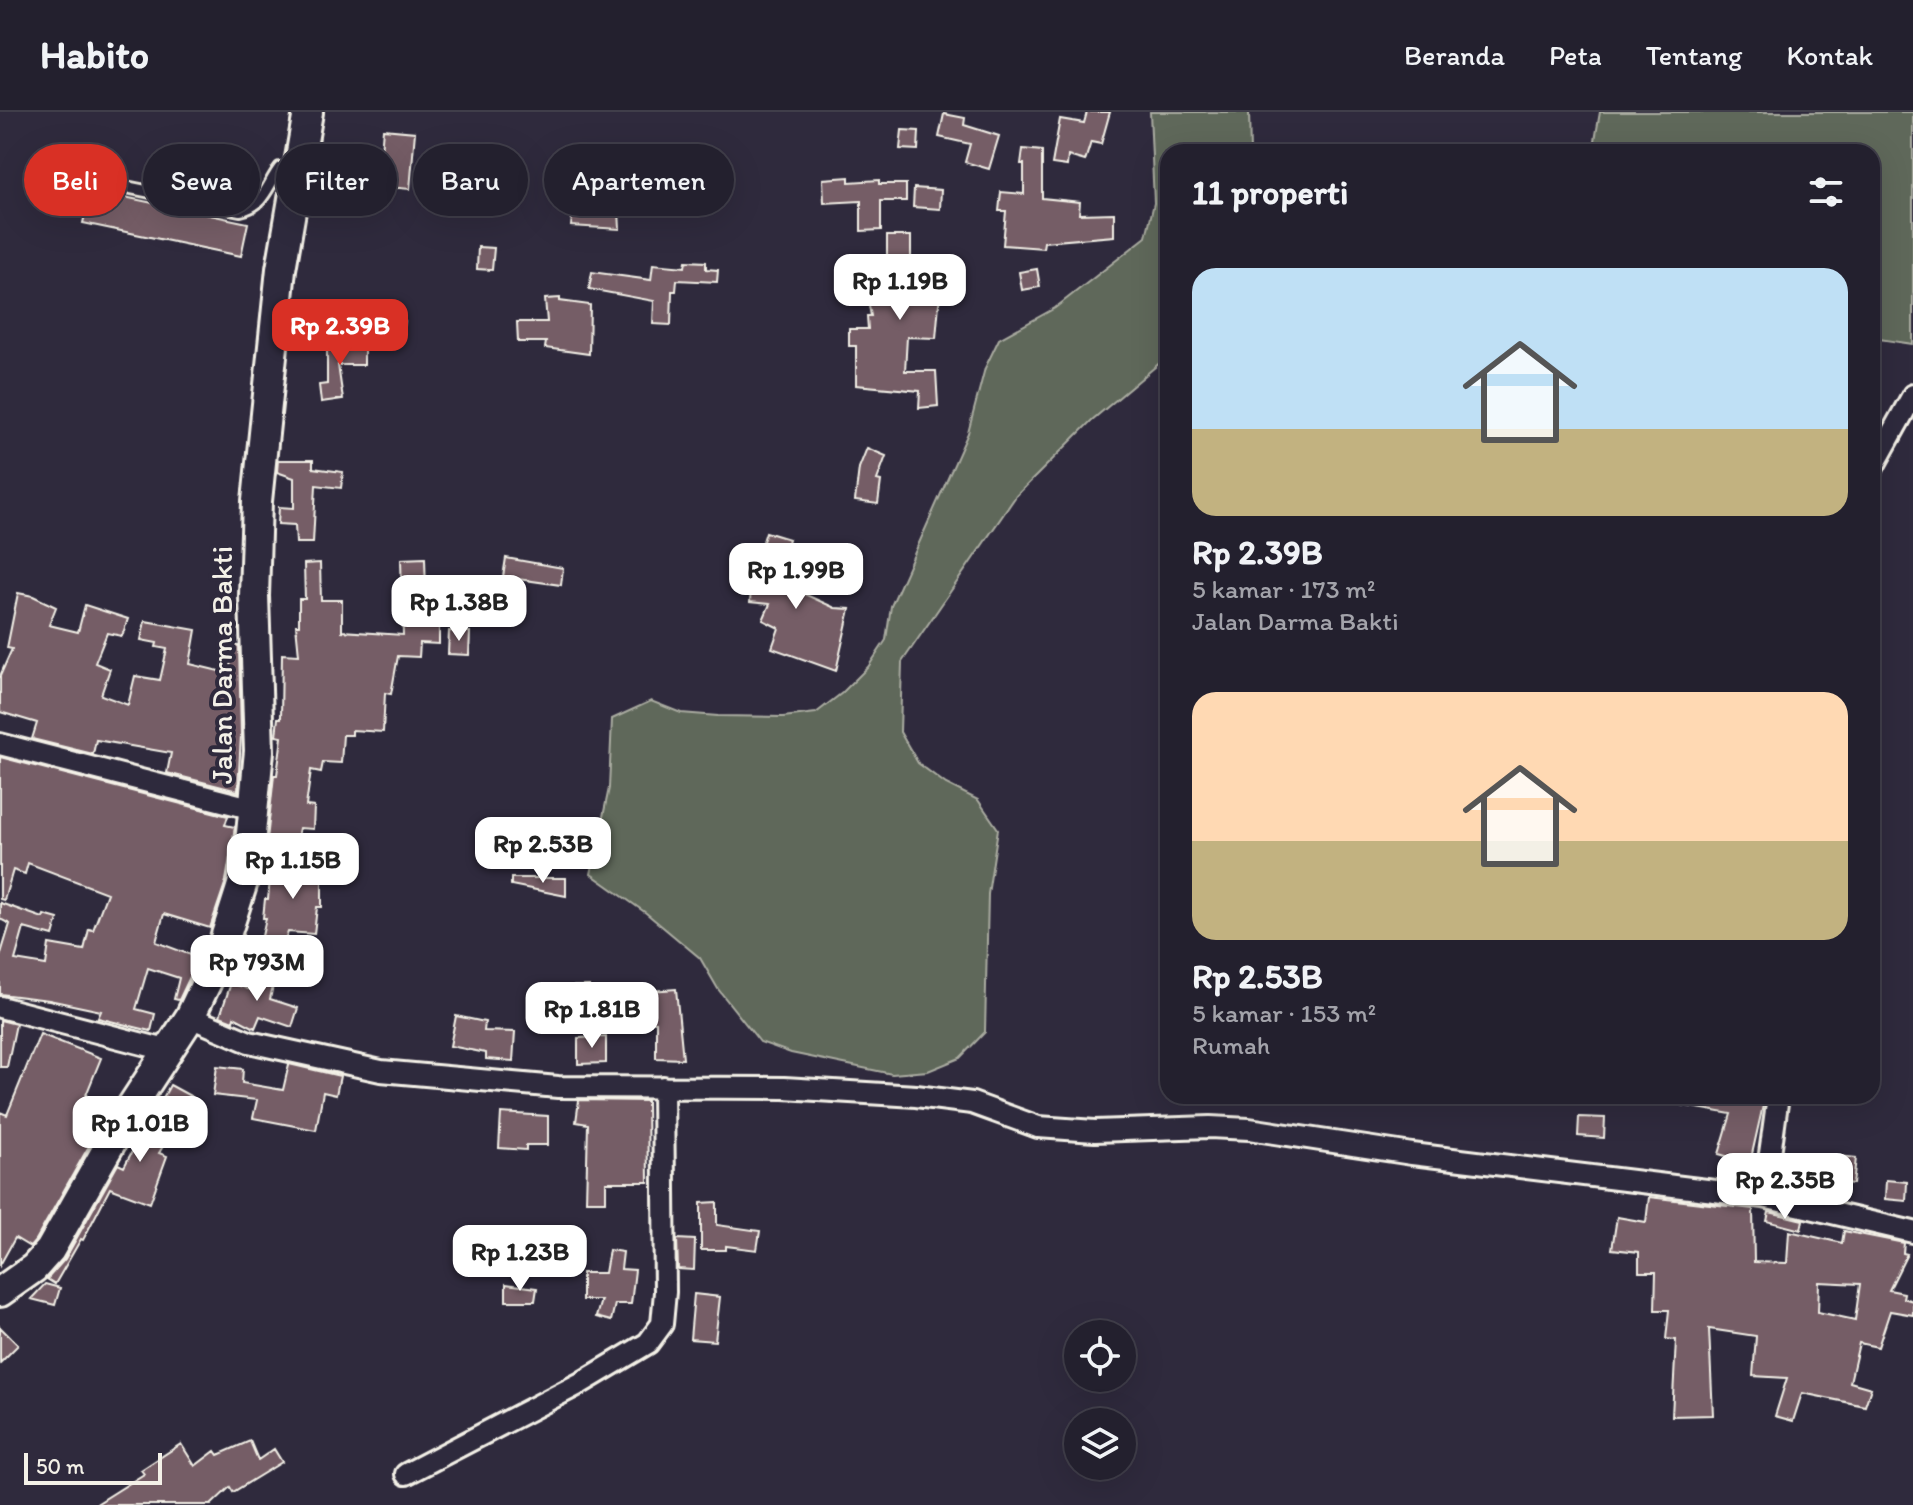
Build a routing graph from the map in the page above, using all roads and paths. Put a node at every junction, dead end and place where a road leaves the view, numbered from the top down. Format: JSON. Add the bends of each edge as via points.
{"nodes":[{"id":1,"x":308,"y":112,"type":"edge"},
{"id":2,"x":302,"y":144,"type":"edge"},
{"id":3,"x":276,"y":175,"type":"edge"},
{"id":4,"x":131,"y":188,"type":"dead end"},
{"id":5,"x":289,"y":216,"type":"edge"},
{"id":6,"x":1913,"y":395,"type":"edge"},
{"id":7,"x":1880,"y":455,"type":"edge"},
{"id":8,"x":0,"y":744,"type":"edge"},
{"id":9,"x":254,"y":809,"type":"junction"},
{"id":10,"x":0,"y":1007,"type":"edge"},
{"id":11,"x":190,"y":1017,"type":"junction"},
{"id":12,"x":170,"y":1051,"type":"junction"},
{"id":13,"x":663,"y":1087,"type":"junction"},
{"id":14,"x":1777,"y":1104,"type":"edge"},
{"id":15,"x":1764,"y":1197,"type":"junction"},
{"id":16,"x":1913,"y":1232,"type":"edge"},
{"id":17,"x":0,"y":1292,"type":"edge"},
{"id":18,"x":406,"y":1474,"type":"dead end"}],
"edges":[{"from":1,"to":2,"type":"street","name":"Jalan Darma Bakti"},
{"from":3,"to":4,"type":"lane","via":[[252,208],[240,210]]},
{"from":5,"to":9,"type":"street","name":"Jalan Darma Bakti","via":[[257,501],[259,737]]},
{"from":6,"to":7,"type":"street"},
{"from":8,"to":9,"type":"street"},
{"from":9,"to":11,"type":"street","name":"Jalan Darma Bakti","via":[[228,932]]},
{"from":10,"to":12,"type":"street"},
{"from":11,"to":12,"type":"street","name":"Jalan Darma Bakti"},
{"from":11,"to":13,"type":"street","via":[[249,1042],[381,1071],[558,1087]]},
{"from":12,"to":17,"type":"street","name":"Jalan Darma Bakti","via":[[130,1109],[50,1250]]},
{"from":13,"to":15,"type":"street","via":[[916,1096],[972,1103],[1038,1127],[1249,1129]]},
{"from":13,"to":18,"type":"street","via":[[665,1292],[657,1333],[581,1383]]},
{"from":14,"to":15,"type":"street"},
{"from":15,"to":16,"type":"street"}]}
